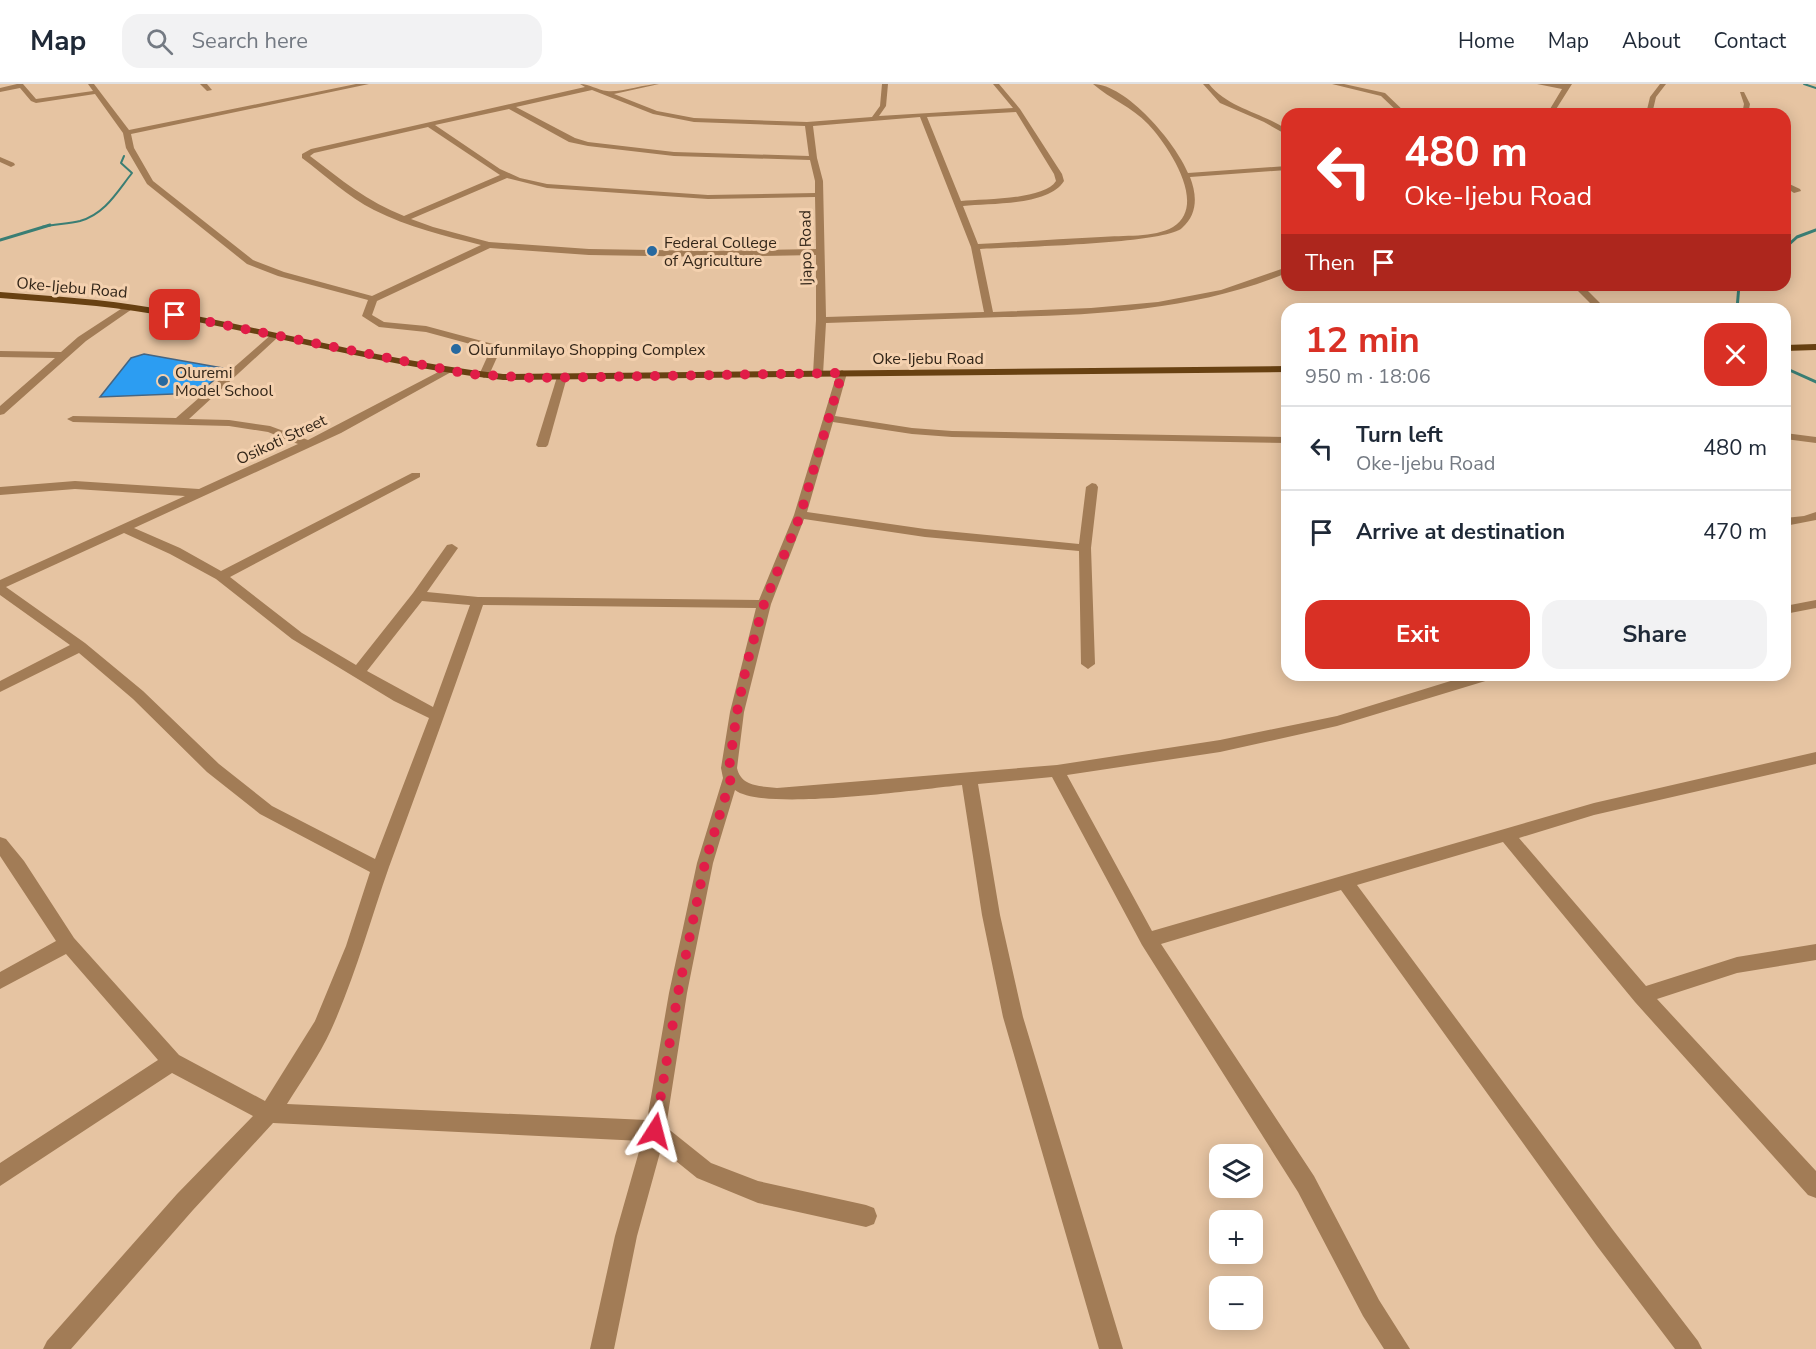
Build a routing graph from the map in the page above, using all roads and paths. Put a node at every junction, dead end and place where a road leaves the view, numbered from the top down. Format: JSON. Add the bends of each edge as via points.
{"nodes":[{"id":1,"x":91,"y":84,"type":"edge"},
{"id":2,"x":203,"y":84,"type":"edge"},
{"id":3,"x":366,"y":84,"type":"edge"},
{"id":4,"x":582,"y":84,"type":"edge"},
{"id":5,"x":656,"y":84,"type":"edge"},
{"id":6,"x":885,"y":84,"type":"edge"},
{"id":7,"x":996,"y":84,"type":"edge"},
{"id":8,"x":1096,"y":84,"type":"edge"},
{"id":9,"x":1206,"y":84,"type":"edge"},
{"id":10,"x":1335,"y":84,"type":"edge"},
{"id":11,"x":1540,"y":84,"type":"edge"},
{"id":12,"x":1663,"y":84,"type":"edge"},
{"id":13,"x":20,"y":85,"type":"edge"},
{"id":14,"x":1568,"y":86,"type":"edge"},
{"id":15,"x":591,"y":88,"type":"junction"},
{"id":16,"x":0,"y":90,"type":"edge"},
{"id":17,"x":209,"y":90,"type":"dead end"},
{"id":18,"x":98,"y":92,"type":"junction"},
{"id":19,"x":1742,"y":93,"type":"dead end"},
{"id":20,"x":606,"y":94,"type":"junction"},
{"id":21,"x":509,"y":106,"type":"junction"},
{"id":22,"x":1399,"y":108,"type":"edge"},
{"id":23,"x":1554,"y":108,"type":"edge"},
{"id":24,"x":1650,"y":108,"type":"edge"},
{"id":25,"x":1746,"y":108,"type":"edge"},
{"id":26,"x":1018,"y":110,"type":"junction"},
{"id":27,"x":923,"y":116,"type":"junction"},
{"id":28,"x":874,"y":119,"type":"junction"},
{"id":29,"x":428,"y":124,"type":"junction"},
{"id":30,"x":807,"y":124,"type":"junction"},
{"id":31,"x":1281,"y":128,"type":"edge"},
{"id":32,"x":127,"y":134,"type":"junction"},
{"id":33,"x":813,"y":158,"type":"junction"},
{"id":34,"x":0,"y":159,"type":"edge"},
{"id":35,"x":11,"y":165,"type":"dead end"},
{"id":36,"x":1281,"y":168,"type":"edge"},
{"id":37,"x":507,"y":175,"type":"junction"},
{"id":38,"x":1187,"y":175,"type":"junction"},
{"id":39,"x":1791,"y":188,"type":"edge"},
{"id":40,"x":1797,"y":191,"type":"dead end"},
{"id":41,"x":819,"y":195,"type":"junction"},
{"id":42,"x":958,"y":204,"type":"junction"},
{"id":43,"x":403,"y":219,"type":"junction"},
{"id":44,"x":489,"y":245,"type":"junction"},
{"id":45,"x":975,"y":247,"type":"junction"},
{"id":46,"x":820,"y":252,"type":"junction"},
{"id":47,"x":1281,"y":272,"type":"edge"},
{"id":48,"x":1583,"y":291,"type":"edge"},
{"id":49,"x":0,"y":295,"type":"edge"},
{"id":50,"x":373,"y":299,"type":"junction"},
{"id":51,"x":1595,"y":303,"type":"edge"},
{"id":52,"x":130,"y":307,"type":"junction"},
{"id":53,"x":989,"y":315,"type":"junction"},
{"id":54,"x":821,"y":320,"type":"junction"},
{"id":55,"x":273,"y":336,"type":"junction"},
{"id":56,"x":1816,"y":347,"type":"edge"},
{"id":57,"x":1791,"y":348,"type":"edge"},
{"id":58,"x":0,"y":354,"type":"edge"},
{"id":59,"x":63,"y":355,"type":"junction"},
{"id":60,"x":1281,"y":369,"type":"edge"},
{"id":61,"x":448,"y":371,"type":"junction"},
{"id":62,"x":842,"y":373,"type":"junction"},
{"id":63,"x":818,"y":374,"type":"junction"},
{"id":64,"x":484,"y":375,"type":"junction"},
{"id":65,"x":562,"y":377,"type":"junction"},
{"id":66,"x":0,"y":412,"type":"edge"},
{"id":67,"x":829,"y":418,"type":"junction"},
{"id":68,"x":73,"y":419,"type":"dead end"},
{"id":69,"x":180,"y":421,"type":"junction"},
{"id":70,"x":1791,"y":437,"type":"edge"},
{"id":71,"x":1281,"y":440,"type":"edge"},
{"id":72,"x":1816,"y":440,"type":"edge"},
{"id":73,"x":307,"y":444,"type":"junction"},
{"id":74,"x":542,"y":445,"type":"dead end"},
{"id":75,"x":416,"y":475,"type":"dead end"},
{"id":76,"x":1092,"y":487,"type":"dead end"},
{"id":77,"x":23,"y":488,"type":"junction"},
{"id":78,"x":0,"y":491,"type":"edge"},
{"id":79,"x":203,"y":493,"type":"junction"},
{"id":80,"x":0,"y":499,"type":"edge"},
{"id":81,"x":800,"y":516,"type":"junction"},
{"id":82,"x":1816,"y":516,"type":"edge"},
{"id":83,"x":1791,"y":521,"type":"edge"},
{"id":84,"x":124,"y":529,"type":"junction"},
{"id":85,"x":452,"y":548,"type":"dead end"},
{"id":86,"x":1085,"y":548,"type":"junction"},
{"id":87,"x":221,"y":576,"type":"junction"},
{"id":88,"x":0,"y":587,"type":"edge"},
{"id":89,"x":418,"y":596,"type":"junction"},
{"id":90,"x":478,"y":601,"type":"junction"},
{"id":91,"x":764,"y":604,"type":"junction"},
{"id":92,"x":1816,"y":604,"type":"edge"},
{"id":93,"x":1791,"y":609,"type":"edge"},
{"id":94,"x":80,"y":646,"type":"junction"},
{"id":95,"x":1088,"y":664,"type":"dead end"},
{"id":96,"x":358,"y":672,"type":"junction"},
{"id":97,"x":1467,"y":681,"type":"edge"},
{"id":98,"x":0,"y":687,"type":"edge"},
{"id":99,"x":437,"y":715,"type":"junction"},
{"id":100,"x":1816,"y":758,"type":"edge"},
{"id":101,"x":1057,"y":771,"type":"junction"},
{"id":102,"x":969,"y":777,"type":"junction"},
{"id":103,"x":731,"y":778,"type":"junction"},
{"id":104,"x":1506,"y":834,"type":"junction"},
{"id":105,"x":0,"y":844,"type":"edge"},
{"id":106,"x":380,"y":869,"type":"junction"},
{"id":107,"x":1346,"y":882,"type":"junction"},
{"id":108,"x":1148,"y":940,"type":"junction"},
{"id":109,"x":68,"y":944,"type":"junction"},
{"id":110,"x":1816,"y":952,"type":"edge"},
{"id":111,"x":0,"y":981,"type":"edge"},
{"id":112,"x":1642,"y":996,"type":"junction"},
{"id":113,"x":172,"y":1062,"type":"junction"},
{"id":114,"x":269,"y":1113,"type":"junction"},
{"id":115,"x":655,"y":1131,"type":"junction"},
{"id":116,"x":0,"y":1174,"type":"edge"},
{"id":117,"x":1816,"y":1187,"type":"edge"},
{"id":118,"x":866,"y":1216,"type":"dead end"},
{"id":119,"x":55,"y":1349,"type":"edge"},
{"id":120,"x":602,"y":1349,"type":"edge"},
{"id":121,"x":1111,"y":1349,"type":"edge"},
{"id":122,"x":1398,"y":1349,"type":"edge"},
{"id":123,"x":1690,"y":1349,"type":"edge"}],
"edges":[{"from":1,"to":18,"type":"street"},
{"from":2,"to":17,"type":"street"},
{"from":3,"to":32,"type":"street"},
{"from":4,"to":15,"type":"street"},
{"from":5,"to":20,"type":"street"},
{"from":6,"to":28,"type":"street","via":[[883,106]]},
{"from":7,"to":26,"type":"street"},
{"from":8,"to":38,"type":"street","via":[[1142,114]]},
{"from":9,"to":31,"type":"street","via":[[1219,100]]},
{"from":10,"to":22,"type":"street","via":[[1384,92]]},
{"from":11,"to":14,"type":"street"},
{"from":12,"to":24,"type":"street"},
{"from":13,"to":16,"type":"street"},
{"from":13,"to":18,"type":"street","via":[[36,101]]},
{"from":14,"to":23,"type":"street"},
{"from":15,"to":20,"type":"street"},
{"from":15,"to":21,"type":"street"},
{"from":18,"to":32,"type":"street"},
{"from":19,"to":25,"type":"street"},
{"from":20,"to":30,"type":"street","via":[[675,118]]},
{"from":21,"to":29,"type":"street"},
{"from":21,"to":33,"type":"street","via":[[572,140],[588,144],[674,154]]},
{"from":26,"to":27,"type":"street"},
{"from":26,"to":42,"type":"street","via":[[1058,174],[1060,181],[1055,189],[1032,197]]},
{"from":27,"to":28,"type":"street"},
{"from":27,"to":42,"type":"street"},
{"from":28,"to":30,"type":"street"},
{"from":29,"to":37,"type":"street"},
{"from":29,"to":43,"type":"street","via":[[305,154],[353,194]]},
{"from":30,"to":33,"type":"street","name":"Ijapo Road"},
{"from":32,"to":50,"type":"street","via":[[130,148],[150,182],[250,262]]},
{"from":33,"to":41,"type":"street","name":"Ijapo Road"},
{"from":34,"to":35,"type":"street"},
{"from":36,"to":38,"type":"street"},
{"from":37,"to":41,"type":"street","via":[[547,186],[593,191],[708,197]]},
{"from":37,"to":43,"type":"street"},
{"from":38,"to":45,"type":"street","via":[[1191,199],[1186,218],[1179,227],[1162,233],[1112,240]]},
{"from":39,"to":40,"type":"street"},
{"from":41,"to":46,"type":"street","name":"Ijapo Road"},
{"from":42,"to":45,"type":"street"},
{"from":43,"to":44,"type":"street"},
{"from":44,"to":46,"type":"street","via":[[600,252]]},
{"from":44,"to":50,"type":"street"},
{"from":45,"to":53,"type":"street"},
{"from":46,"to":54,"type":"street","name":"Ijapo Road"},
{"from":47,"to":53,"type":"street","via":[[1242,288],[1179,302]]},
{"from":48,"to":51,"type":"street"},
{"from":49,"to":52,"type":"main road","name":"Oke-Ijebu Road"},
{"from":50,"to":64,"type":"street","via":[[367,316],[377,323],[426,329],[489,346],[494,353]]},
{"from":52,"to":55,"type":"main road","name":"Oke-Ijebu Road"},
{"from":52,"to":59,"type":"street"},
{"from":53,"to":54,"type":"street"},
{"from":54,"to":63,"type":"street","name":"Ijapo Road"},
{"from":55,"to":61,"type":"main road","name":"Oke-Ijebu Road"},
{"from":55,"to":69,"type":"street"},
{"from":56,"to":57,"type":"main road"},
{"from":58,"to":59,"type":"street"},
{"from":59,"to":66,"type":"street"},
{"from":60,"to":62,"type":"main road","name":"Oke-Ijebu Road"},
{"from":61,"to":64,"type":"main road","name":"Oke-Ijebu Road"},
{"from":61,"to":73,"type":"street","name":"Osikoti Street"},
{"from":62,"to":63,"type":"main road","name":"Oke-Ijebu Road"},
{"from":62,"to":67,"type":"street"},
{"from":63,"to":65,"type":"main road","name":"Oke-Ijebu Road"},
{"from":64,"to":65,"type":"main road","name":"Oke-Ijebu Road"},
{"from":65,"to":74,"type":"street"},
{"from":67,"to":71,"type":"street","via":[[952,434]]},
{"from":67,"to":81,"type":"street"},
{"from":68,"to":69,"type":"street"},
{"from":69,"to":73,"type":"street","via":[[270,429]]},
{"from":70,"to":72,"type":"street"},
{"from":73,"to":79,"type":"street","name":"Osikoti Street"},
{"from":75,"to":87,"type":"street"},
{"from":76,"to":86,"type":"street"},
{"from":77,"to":78,"type":"street"},
{"from":77,"to":79,"type":"street","via":[[75,485]]},
{"from":77,"to":80,"type":"street"},
{"from":79,"to":84,"type":"street","name":"Osikoti Street"},
{"from":81,"to":86,"type":"street"},
{"from":81,"to":91,"type":"street"},
{"from":82,"to":83,"type":"street"},
{"from":84,"to":87,"type":"street"},
{"from":84,"to":88,"type":"street","name":"Osikoti Street"},
{"from":85,"to":89,"type":"street"},
{"from":86,"to":95,"type":"street"},
{"from":87,"to":96,"type":"street","via":[[297,636]]},
{"from":88,"to":94,"type":"street"},
{"from":89,"to":90,"type":"street"},
{"from":89,"to":96,"type":"street"},
{"from":90,"to":91,"type":"street"},
{"from":90,"to":99,"type":"street"},
{"from":91,"to":103,"type":"street","via":[[737,712]]},
{"from":92,"to":93,"type":"street"},
{"from":94,"to":98,"type":"street"},
{"from":94,"to":106,"type":"street","via":[[138,695],[213,768],[266,810]]},
{"from":96,"to":99,"type":"street","via":[[399,698]]},
{"from":97,"to":101,"type":"street","via":[[1337,721],[1220,746]]},
{"from":99,"to":106,"type":"street"},
{"from":100,"to":104,"type":"street","via":[[1638,798]]},
{"from":101,"to":102,"type":"street"},
{"from":101,"to":108,"type":"street"},
{"from":102,"to":103,"type":"street","via":[[777,794],[746,789]]},
{"from":102,"to":121,"type":"street","via":[[1013,1017]]},
{"from":103,"to":115,"type":"street","via":[[705,863]]},
{"from":104,"to":107,"type":"street"},
{"from":104,"to":112,"type":"street"},
{"from":105,"to":109,"type":"street"},
{"from":106,"to":114,"type":"street","via":[[323,1026]]},
{"from":107,"to":108,"type":"street"},
{"from":107,"to":123,"type":"street"},
{"from":108,"to":122,"type":"street","via":[[1306,1184],[1371,1308]]},
{"from":109,"to":111,"type":"street"},
{"from":109,"to":113,"type":"street"},
{"from":110,"to":112,"type":"street","via":[[1737,966]]},
{"from":112,"to":117,"type":"street"},
{"from":113,"to":114,"type":"street"},
{"from":113,"to":116,"type":"street"},
{"from":114,"to":115,"type":"street"},
{"from":114,"to":119,"type":"street"},
{"from":115,"to":118,"type":"street","via":[[704,1170],[736,1184]]},
{"from":115,"to":120,"type":"street","via":[[626,1236]]}]}
